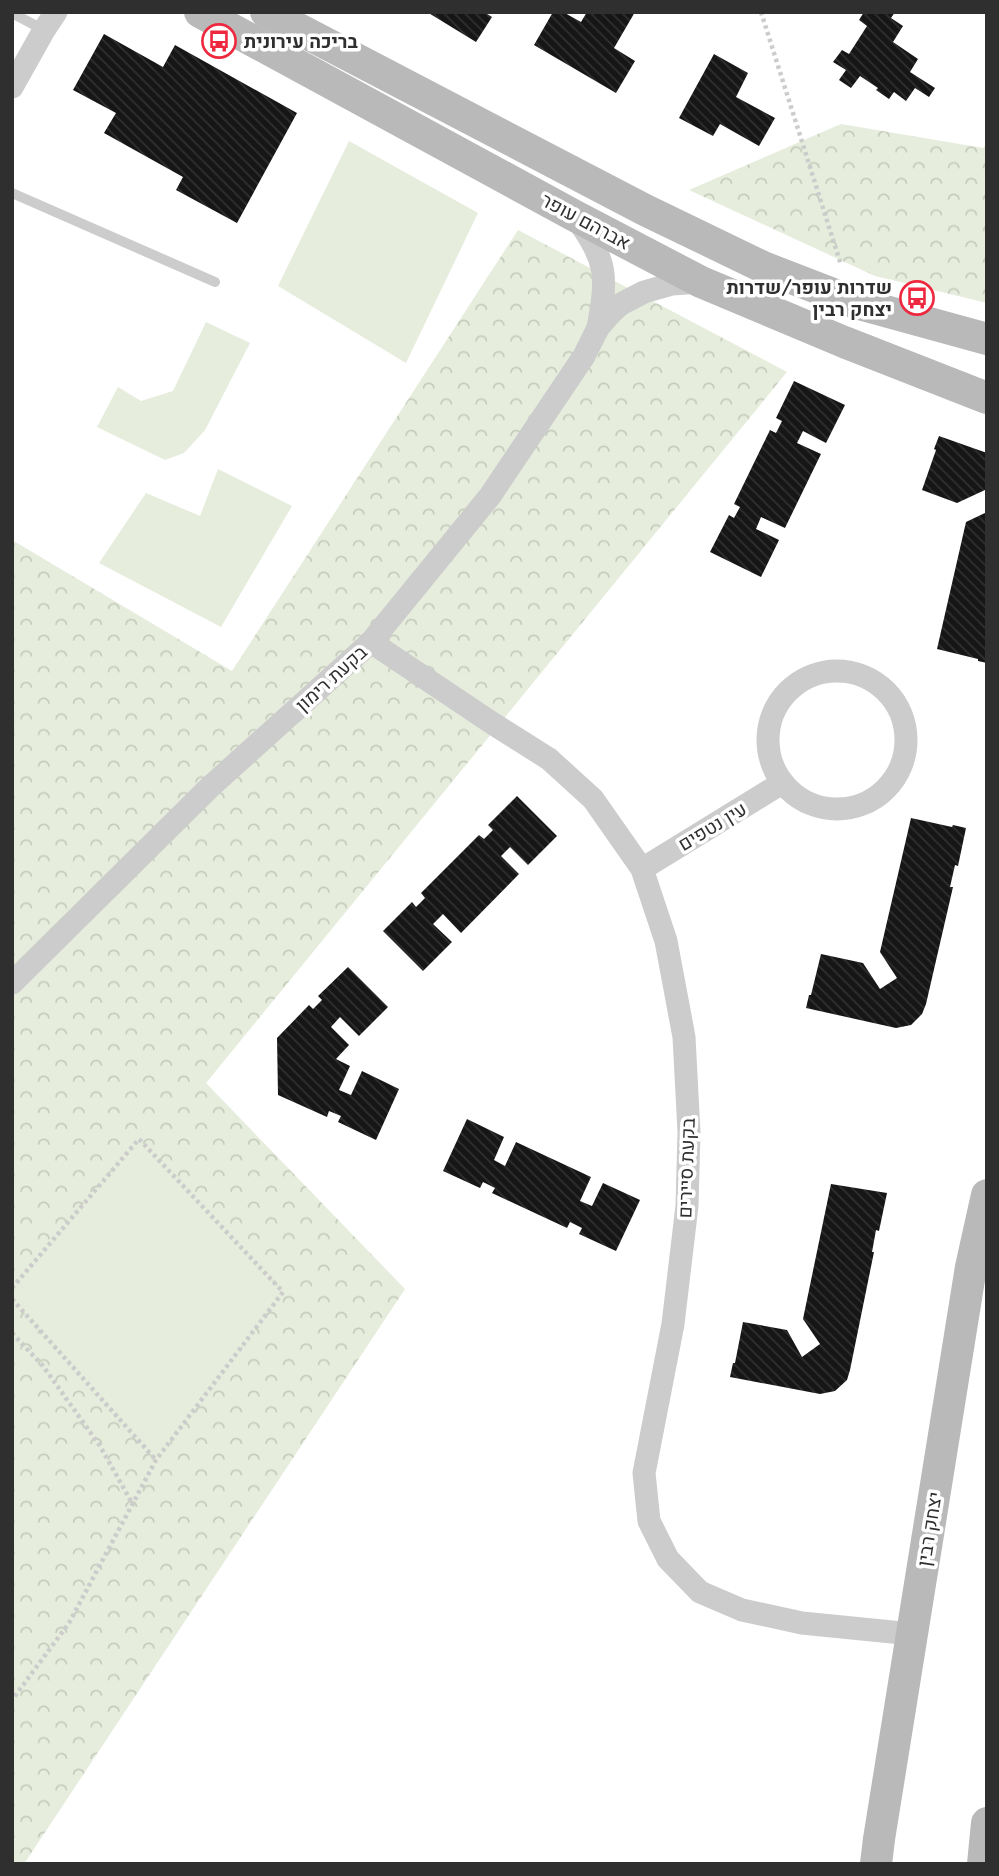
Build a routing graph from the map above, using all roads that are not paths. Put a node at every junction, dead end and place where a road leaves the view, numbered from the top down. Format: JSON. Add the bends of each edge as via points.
{"nodes":[{"id":1,"x":200,"y":12,"type":"edge"},
{"id":2,"x":266,"y":12,"type":"edge"},
{"id":3,"x":12,"y":13,"type":"edge"},
{"id":4,"x":50,"y":21,"type":"edge"},
{"id":5,"x":13,"y":90,"type":"edge"},
{"id":6,"x":12,"y":193,"type":"edge"},
{"id":7,"x":575,"y":216,"type":"junction"},
{"id":8,"x":215,"y":282,"type":"dead end"},
{"id":9,"x":701,"y":282,"type":"junction"},
{"id":10,"x":598,"y":328,"type":"junction"},
{"id":11,"x":987,"y":339,"type":"edge"},
{"id":12,"x":987,"y":398,"type":"edge"},
{"id":13,"x":372,"y":642,"type":"junction"},
{"id":14,"x":782,"y":783,"type":"junction"},
{"id":15,"x":642,"y":869,"type":"junction"},
{"id":16,"x":12,"y":983,"type":"edge"},
{"id":17,"x":987,"y":1195,"type":"edge"},
{"id":18,"x":912,"y":1634,"type":"junction"},
{"id":19,"x":987,"y":1823,"type":"edge"},
{"id":20,"x":876,"y":1864,"type":"edge"},
{"id":21,"x":983,"y":1864,"type":"edge"}],
"edges":[{"from":1,"to":7,"type":"street","name":"אברהם עופר"},
{"from":2,"to":11,"type":"street","name":"אברהם עופר","via":[[763,267],[856,303]]},
{"from":3,"to":4,"type":"lane"},
{"from":4,"to":5,"type":"street"},
{"from":6,"to":8,"type":"lane"},
{"from":7,"to":9,"type":"street","name":"אברהם עופר"},
{"from":7,"to":10,"type":"street","name":"בקעת רימון","via":[[596,249],[604,273]]},
{"from":9,"to":10,"type":"street","name":"בקעת רימון","via":[[644,292],[612,311]]},
{"from":9,"to":12,"type":"street","name":"אברהם עופר"},
{"from":10,"to":13,"type":"street","name":"בקעת רימון","via":[[490,496]]},
{"from":13,"to":15,"type":"street","name":"בקעת סיירים","via":[[549,759],[593,800]]},
{"from":13,"to":16,"type":"street","name":"בקעת רימון","via":[[210,786]]},
{"from":14,"to":14,"type":"street","via":[[800,799],[822,808],[845,809],[868,802],[887,788],[900,769],[906,746],[904,723],[895,702],[880,685],[860,675],[816,674],[796,684],[780,700],[770,720],[771,764]]},
{"from":14,"to":15,"type":"street","name":"עין נטפים"},
{"from":15,"to":18,"type":"street","name":"בקעת סיירים","via":[[666,941],[684,1037],[689,1132],[687,1206],[673,1324],[644,1473],[649,1521],[668,1559],[700,1592],[742,1610],[802,1623]]},
{"from":17,"to":18,"type":"street","name":"יצחק רבין","via":[[971,1266]]},
{"from":18,"to":20,"type":"street","name":"יצחק רבין"},
{"from":19,"to":21,"type":"street"}]}
